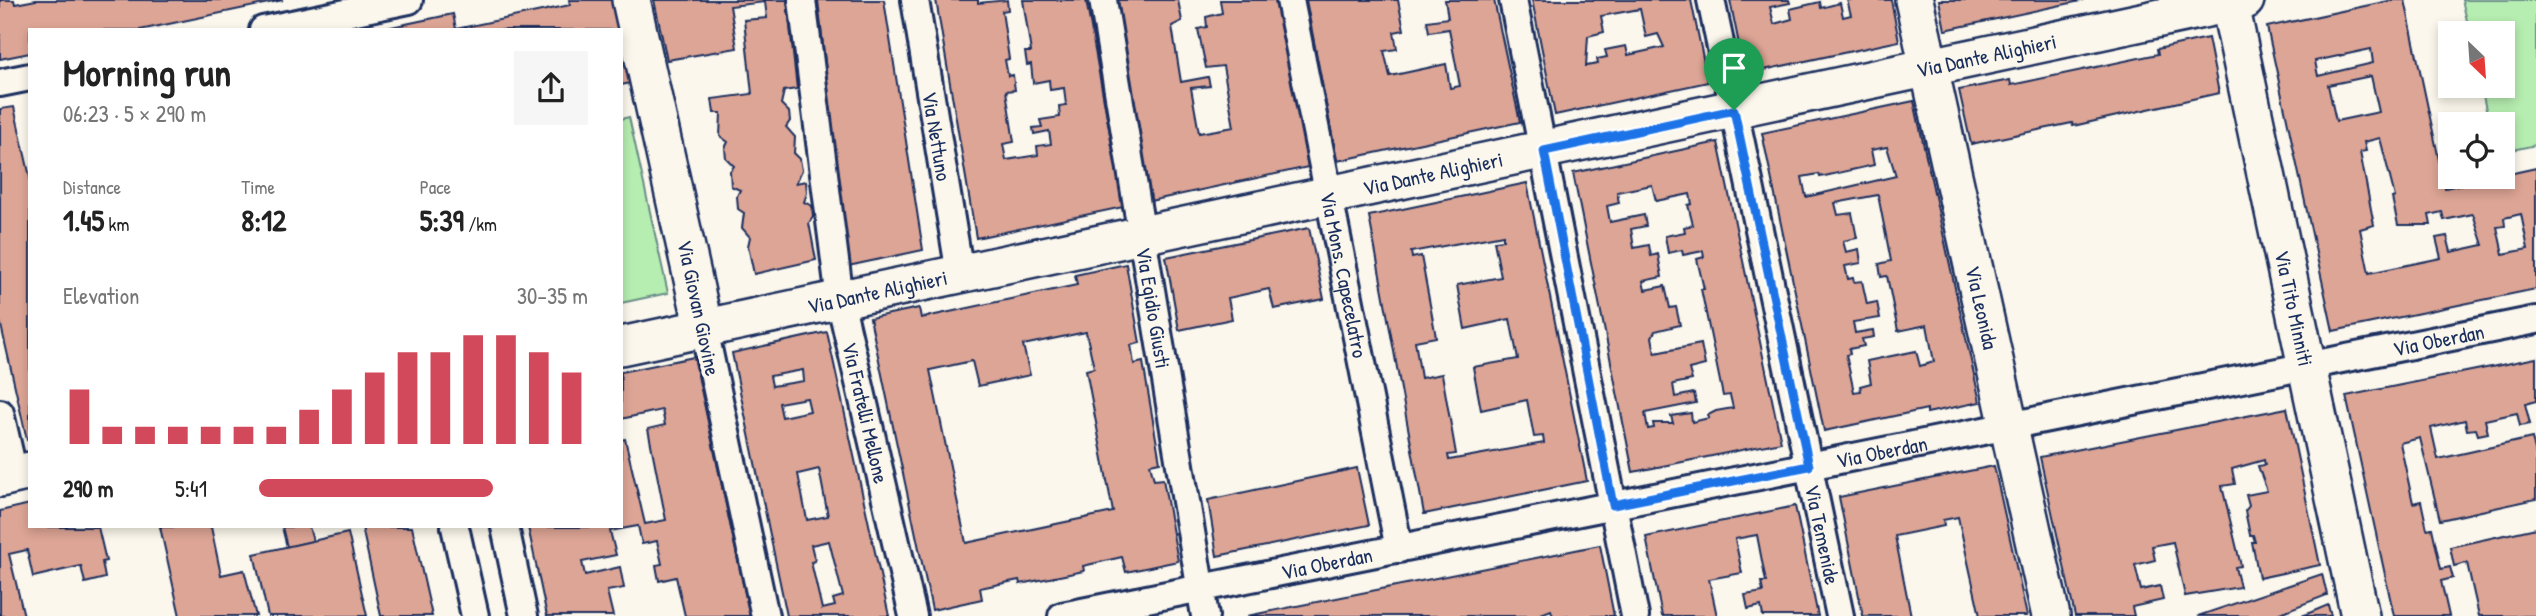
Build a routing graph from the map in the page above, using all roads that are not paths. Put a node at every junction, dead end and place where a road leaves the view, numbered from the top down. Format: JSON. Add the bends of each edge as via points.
{"nodes":[{"id":1,"x":631,"y":0,"type":"edge"},
{"id":2,"x":802,"y":0,"type":"edge"},
{"id":3,"x":915,"y":0,"type":"edge"},
{"id":4,"x":1103,"y":0,"type":"edge"},
{"id":5,"x":1290,"y":0,"type":"edge"},
{"id":6,"x":1513,"y":0,"type":"edge"},
{"id":7,"x":1711,"y":0,"type":"edge"},
{"id":8,"x":1914,"y":0,"type":"edge"},
{"id":9,"x":2235,"y":1,"type":"edge"},
{"id":10,"x":394,"y":2,"type":"edge"},
{"id":11,"x":272,"y":28,"type":"edge"},
{"id":12,"x":1929,"y":68,"type":"junction"},
{"id":13,"x":28,"y":77,"type":"edge"},
{"id":14,"x":0,"y":83,"type":"edge"},
{"id":15,"x":1734,"y":110,"type":"junction"},
{"id":16,"x":1544,"y":151,"type":"junction"},
{"id":17,"x":1329,"y":196,"type":"junction"},
{"id":18,"x":1142,"y":236,"type":"junction"},
{"id":19,"x":960,"y":275,"type":"junction"},
{"id":20,"x":840,"y":300,"type":"junction"},
{"id":21,"x":2536,"y":320,"type":"edge"},
{"id":22,"x":704,"y":329,"type":"junction"},
{"id":23,"x":623,"y":346,"type":"edge"},
{"id":24,"x":2307,"y":366,"type":"junction"},
{"id":25,"x":0,"y":413,"type":"edge"},
{"id":26,"x":2008,"y":426,"type":"junction"},
{"id":27,"x":1809,"y":466,"type":"junction"},
{"id":28,"x":15,"y":474,"type":"edge"},
{"id":29,"x":1613,"y":505,"type":"junction"},
{"id":30,"x":455,"y":528,"type":"edge"},
{"id":31,"x":505,"y":528,"type":"edge"},
{"id":32,"x":1399,"y":549,"type":"junction"},
{"id":33,"x":1200,"y":588,"type":"junction"},
{"id":34,"x":475,"y":616,"type":"edge"},
{"id":35,"x":524,"y":616,"type":"edge"},
{"id":36,"x":765,"y":616,"type":"edge"},
{"id":37,"x":913,"y":616,"type":"edge"},
{"id":38,"x":1062,"y":616,"type":"edge"},
{"id":39,"x":1205,"y":616,"type":"edge"},
{"id":40,"x":1635,"y":616,"type":"edge"},
{"id":41,"x":1840,"y":616,"type":"edge"},
{"id":42,"x":2051,"y":616,"type":"edge"},
{"id":43,"x":2360,"y":616,"type":"edge"}],
"edges":[{"from":1,"to":22,"type":"street","name":"Via Giovan Giovine"},
{"from":2,"to":20,"type":"street","name":"Via Fratelli Mellone"},
{"from":3,"to":19,"type":"street","name":"Via Nettuno"},
{"from":4,"to":18,"type":"street","name":"Via Egidio Giusti"},
{"from":5,"to":17,"type":"street","name":"Via Mons. Capecelatro"},
{"from":6,"to":16,"type":"street"},
{"from":7,"to":15,"type":"street","name":"Via Temenide"},
{"from":8,"to":12,"type":"street","name":"Via Leonida"},
{"from":9,"to":12,"type":"street","name":"Via Dante Alighieri"},
{"from":9,"to":24,"type":"street","name":"Via Tito Minniti"},
{"from":10,"to":11,"type":"street"},
{"from":12,"to":15,"type":"street","name":"Via Dante Alighieri"},
{"from":12,"to":26,"type":"street","name":"Via Leonida"},
{"from":13,"to":14,"type":"street"},
{"from":15,"to":16,"type":"street","name":"Via Dante Alighieri"},
{"from":15,"to":27,"type":"street","name":"Via Temenide"},
{"from":16,"to":17,"type":"street","name":"Via Dante Alighieri"},
{"from":16,"to":29,"type":"street"},
{"from":17,"to":18,"type":"street","name":"Via Dante Alighieri"},
{"from":17,"to":32,"type":"street","name":"Via Mons. Capecelatro"},
{"from":18,"to":19,"type":"street","name":"Via Dante Alighieri"},
{"from":18,"to":33,"type":"street","name":"Via Egidio Giusti"},
{"from":19,"to":20,"type":"street","name":"Via Dante Alighieri"},
{"from":20,"to":22,"type":"street","name":"Via Dante Alighieri"},
{"from":20,"to":37,"type":"street","name":"Via Fratelli Mellone"},
{"from":21,"to":24,"type":"street","name":"Via Oberdan"},
{"from":22,"to":23,"type":"street","name":"Via Dante Alighieri"},
{"from":22,"to":36,"type":"street","name":"Via Giovan Giovine"},
{"from":24,"to":26,"type":"street","name":"Via Oberdan"},
{"from":24,"to":43,"type":"street","name":"Via Tito Minniti"},
{"from":25,"to":28,"type":"street"},
{"from":26,"to":27,"type":"street","name":"Via Oberdan"},
{"from":26,"to":42,"type":"street","name":"Via Leonida"},
{"from":27,"to":29,"type":"street","name":"Via Oberdan"},
{"from":27,"to":41,"type":"street","name":"Via Temenide"},
{"from":29,"to":32,"type":"street","name":"Via Oberdan"},
{"from":29,"to":40,"type":"street"},
{"from":30,"to":34,"type":"street"},
{"from":31,"to":35,"type":"street"},
{"from":32,"to":33,"type":"street","name":"Via Oberdan"},
{"from":33,"to":38,"type":"street","name":"Via Oberdan"},
{"from":33,"to":39,"type":"street","name":"Via Egidio Giusti"}]}
